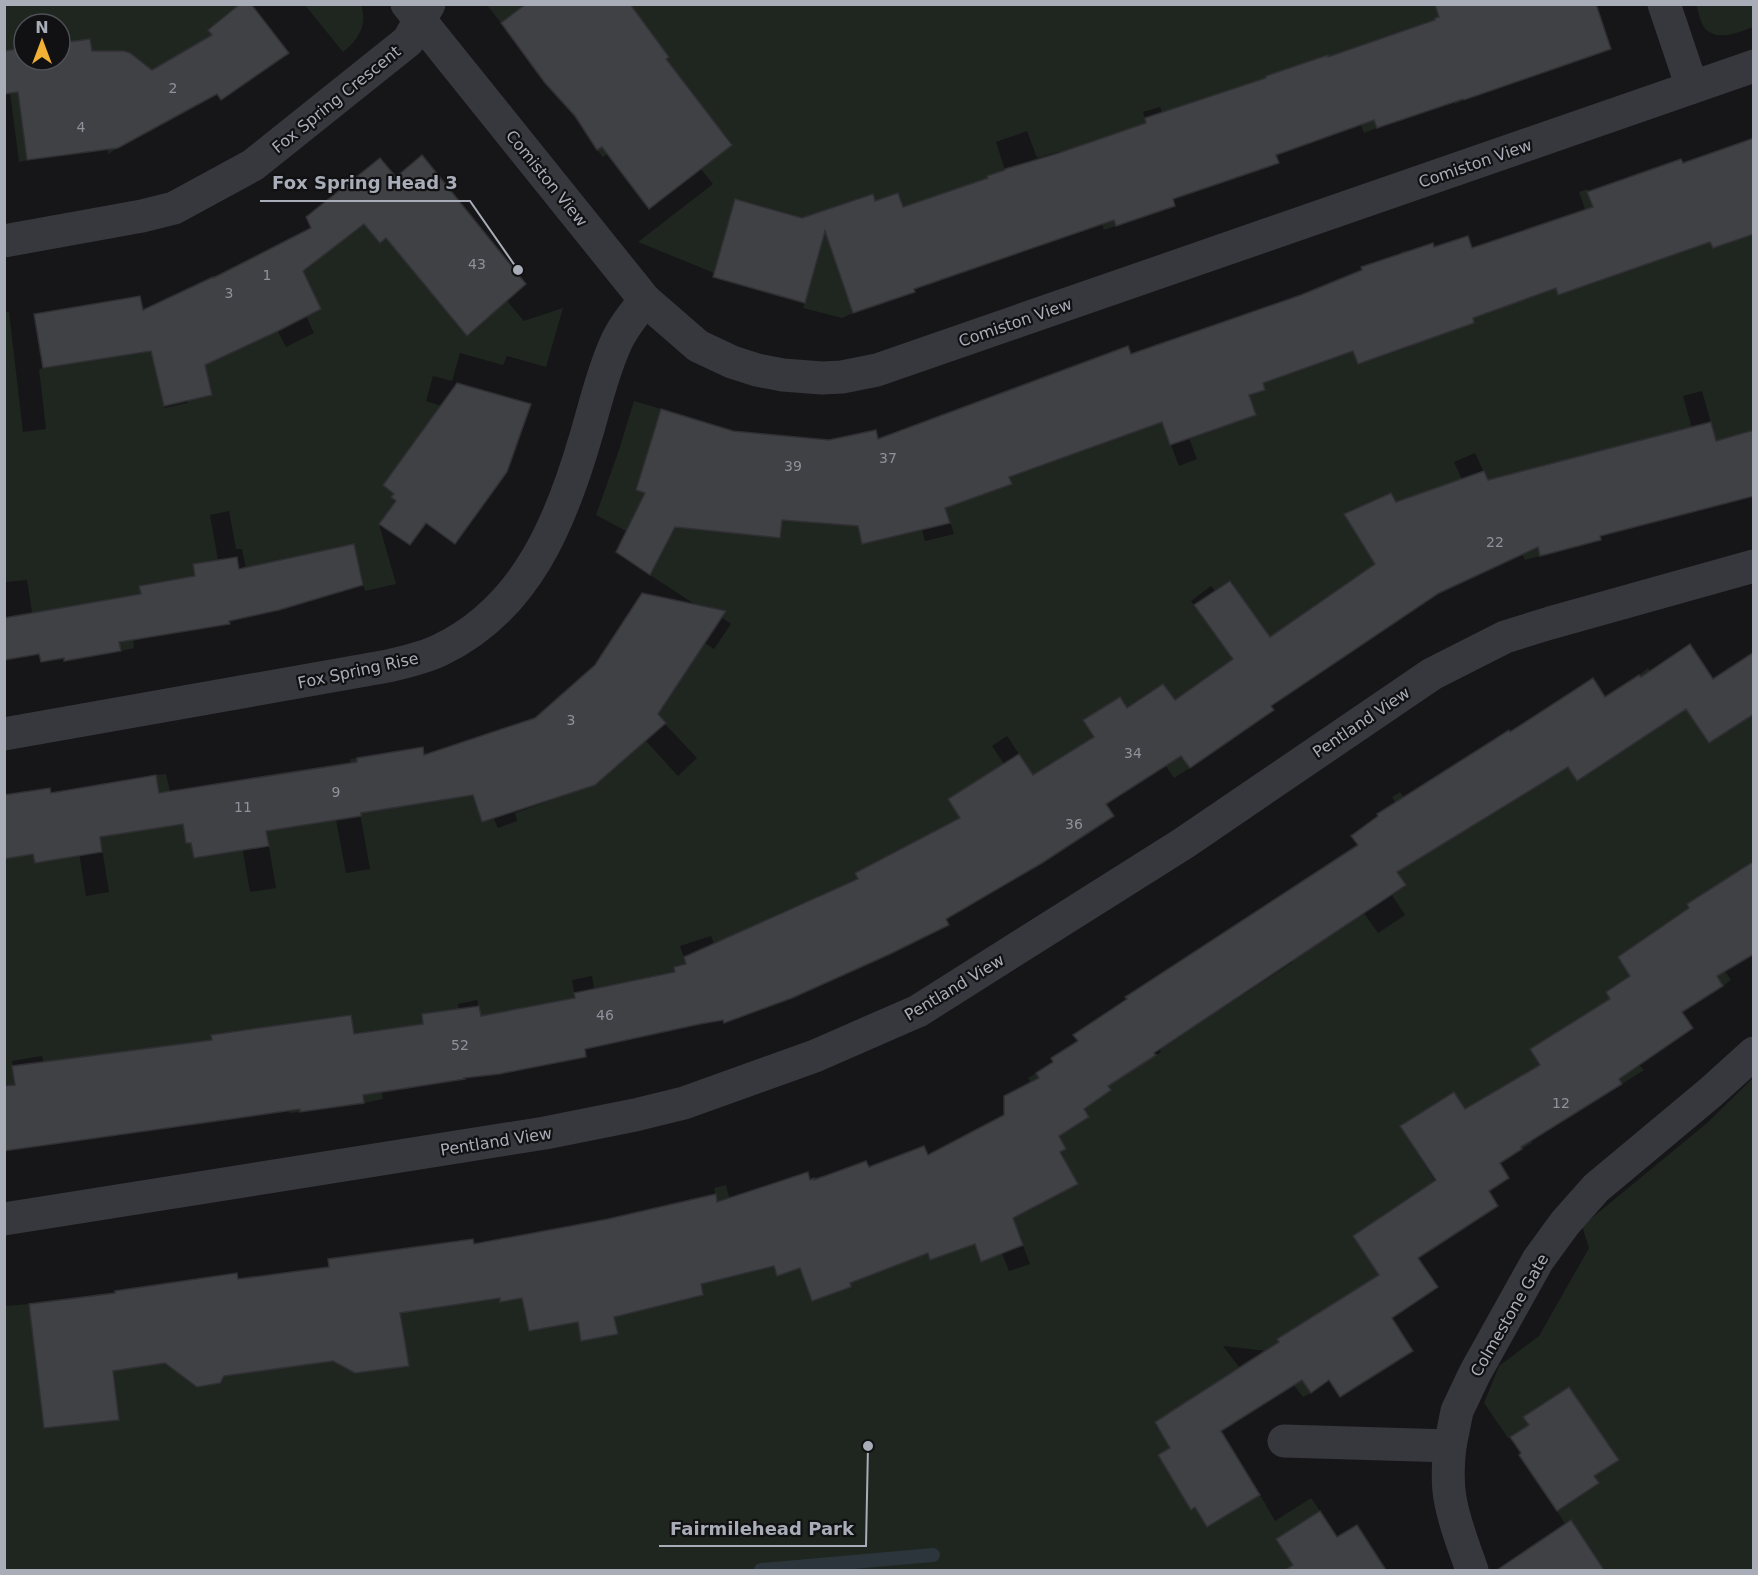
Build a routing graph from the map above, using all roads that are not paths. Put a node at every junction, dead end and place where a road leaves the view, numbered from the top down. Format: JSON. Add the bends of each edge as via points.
{"nodes":[{"id":1,"x":1664,"y":4,"type":"edge"},
{"id":2,"x":418,"y":10,"type":"edge"},
{"id":3,"x":1754,"y":66,"type":"edge"},
{"id":4,"x":1692,"y":87,"type":"junction"},
{"id":5,"x":4,"y":241,"type":"edge"},
{"id":6,"x":645,"y":300,"type":"junction"},
{"id":7,"x":1754,"y":566,"type":"edge"},
{"id":8,"x":4,"y":734,"type":"edge"},
{"id":9,"x":1754,"y":1053,"type":"edge"},
{"id":10,"x":4,"y":1219,"type":"edge"},
{"id":11,"x":1284,"y":1441,"type":"dead end"},
{"id":12,"x":1450,"y":1446,"type":"junction"},
{"id":13,"x":1472,"y":1570,"type":"edge"}],
"edges":[{"from":1,"to":4,"type":"street"},
{"from":2,"to":5,"type":"street","name":"Fox Spring Crescent","via":[[408,41],[253,165],[174,208]]},
{"from":2,"to":6,"type":"street","name":"Comiston View"},
{"from":3,"to":4,"type":"street","name":"Comiston View"},
{"from":4,"to":6,"type":"street","name":"Comiston View","via":[[877,370],[822,378],[757,370],[698,346]]},
{"from":6,"to":8,"type":"street","name":"Fox Spring Rise","via":[[615,346],[575,475],[552,533],[500,609],[456,642],[388,666]]},
{"from":7,"to":10,"type":"street","name":"Pentland View","via":[[1516,634],[1432,674],[1184,843],[918,1011],[815,1056],[684,1102],[545,1134]]},
{"from":9,"to":12,"type":"street","name":"Colmestone Gate","via":[[1596,1188],[1565,1223],[1538,1260],[1475,1373],[1457,1411]]},
{"from":11,"to":12,"type":"street"},
{"from":12,"to":13,"type":"street","name":"Colmestone Gate","via":[[1450,1500]]}]}
